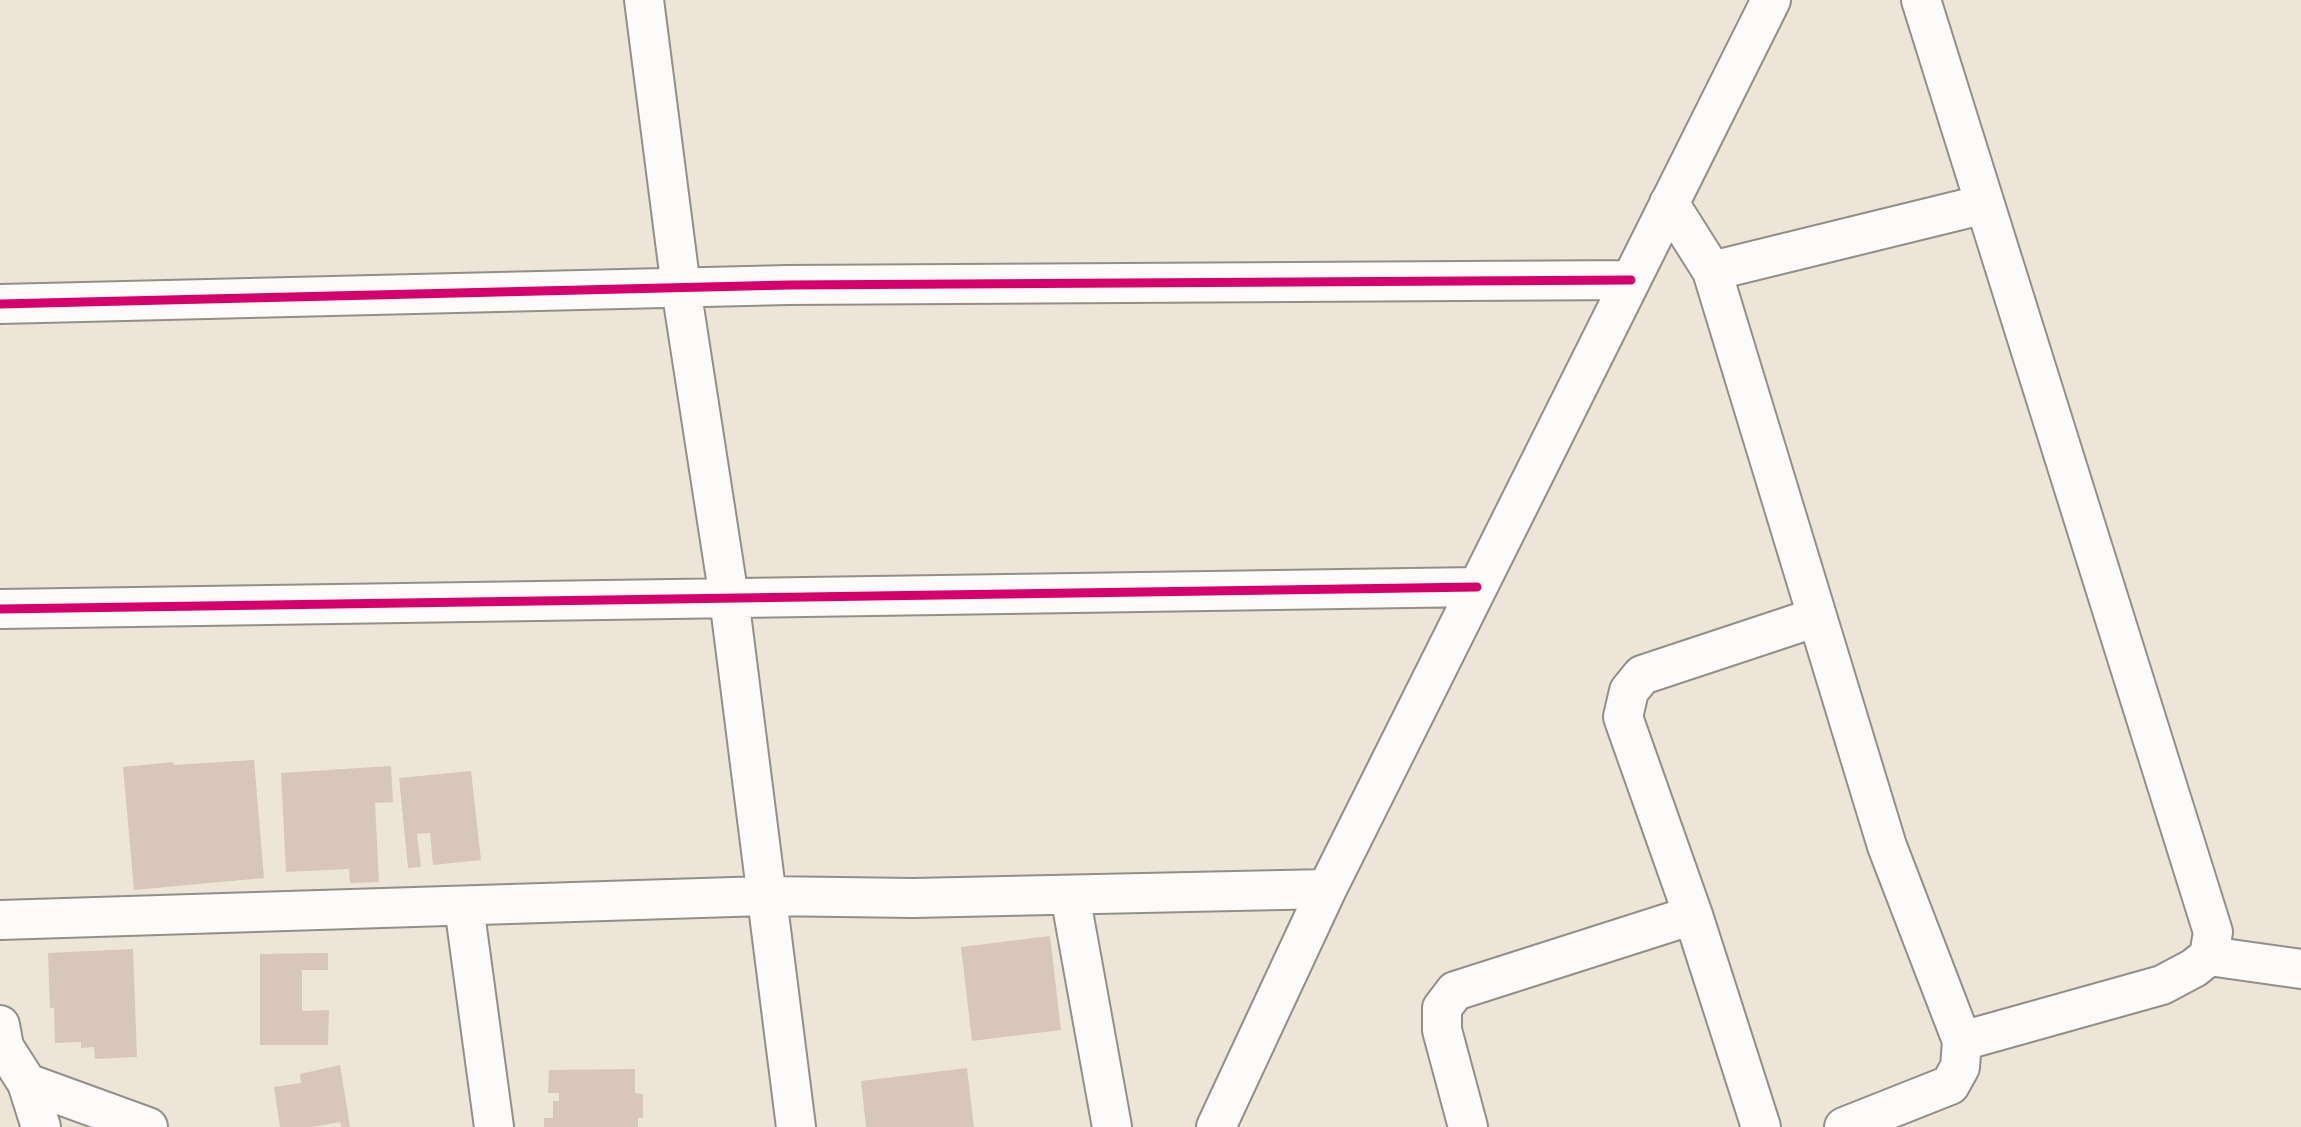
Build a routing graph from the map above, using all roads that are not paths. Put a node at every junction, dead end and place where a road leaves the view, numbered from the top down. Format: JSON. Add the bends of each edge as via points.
{"nodes":[{"id":1,"x":644,"y":0,"type":"edge"},
{"id":2,"x":1771,"y":0,"type":"edge"},
{"id":3,"x":1921,"y":0,"type":"edge"},
{"id":4,"x":1669,"y":203,"type":"junction"},
{"id":5,"x":1985,"y":204,"type":"junction"},
{"id":6,"x":1712,"y":271,"type":"junction"},
{"id":7,"x":1631,"y":281,"type":"junction"},
{"id":8,"x":681,"y":288,"type":"junction"},
{"id":9,"x":0,"y":304,"type":"edge"},
{"id":10,"x":1478,"y":587,"type":"junction"},
{"id":11,"x":729,"y":598,"type":"junction"},
{"id":12,"x":0,"y":609,"type":"edge"},
{"id":13,"x":1817,"y":617,"type":"junction"},
{"id":14,"x":1327,"y":889,"type":"junction"},
{"id":15,"x":1070,"y":895,"type":"junction"},
{"id":16,"x":765,"y":896,"type":"junction"},
{"id":17,"x":464,"y":905,"type":"junction"},
{"id":18,"x":1693,"y":915,"type":"junction"},
{"id":19,"x":0,"y":920,"type":"edge"},
{"id":20,"x":2209,"y":956,"type":"junction"},
{"id":21,"x":2301,"y":969,"type":"edge"},
{"id":22,"x":0,"y":1025,"type":"edge"},
{"id":23,"x":1962,"y":1041,"type":"junction"},
{"id":24,"x":27,"y":1083,"type":"junction"},
{"id":25,"x":41,"y":1127,"type":"edge"},
{"id":26,"x":148,"y":1127,"type":"edge"},
{"id":27,"x":494,"y":1127,"type":"edge"},
{"id":28,"x":796,"y":1127,"type":"edge"},
{"id":29,"x":1112,"y":1127,"type":"edge"},
{"id":30,"x":1216,"y":1127,"type":"edge"},
{"id":31,"x":1468,"y":1127,"type":"edge"},
{"id":32,"x":1760,"y":1127,"type":"edge"},
{"id":33,"x":1844,"y":1127,"type":"edge"}],
"edges":[{"from":1,"to":8,"type":"street"},
{"from":2,"to":4,"type":"street"},
{"from":3,"to":5,"type":"street"},
{"from":4,"to":6,"type":"street"},
{"from":4,"to":7,"type":"street"},
{"from":5,"to":6,"type":"street"},
{"from":5,"to":20,"type":"street","via":[[2213,932]]},
{"from":6,"to":13,"type":"street"},
{"from":7,"to":8,"type":"street"},
{"from":7,"to":10,"type":"street"},
{"from":8,"to":9,"type":"street"},
{"from":8,"to":11,"type":"street"},
{"from":10,"to":11,"type":"street"},
{"from":10,"to":14,"type":"street"},
{"from":11,"to":12,"type":"street"},
{"from":11,"to":16,"type":"street"},
{"from":13,"to":18,"type":"street","via":[[1642,675],[1629,691],[1623,717]]},
{"from":13,"to":23,"type":"street","via":[[1887,846]]},
{"from":14,"to":15,"type":"street"},
{"from":14,"to":30,"type":"street"},
{"from":15,"to":16,"type":"street"},
{"from":15,"to":29,"type":"street"},
{"from":16,"to":17,"type":"street"},
{"from":16,"to":28,"type":"street"},
{"from":17,"to":19,"type":"street"},
{"from":17,"to":27,"type":"street"},
{"from":18,"to":31,"type":"street","via":[[1455,991],[1442,1008],[1442,1030]]},
{"from":18,"to":32,"type":"street"},
{"from":20,"to":21,"type":"street"},
{"from":20,"to":23,"type":"street","via":[[2162,985]]},
{"from":22,"to":24,"type":"street","via":[[4,1048]]},
{"from":23,"to":33,"type":"street","via":[[1960,1067],[1950,1086]]},
{"from":24,"to":25,"type":"street"},
{"from":24,"to":26,"type":"street"}]}
